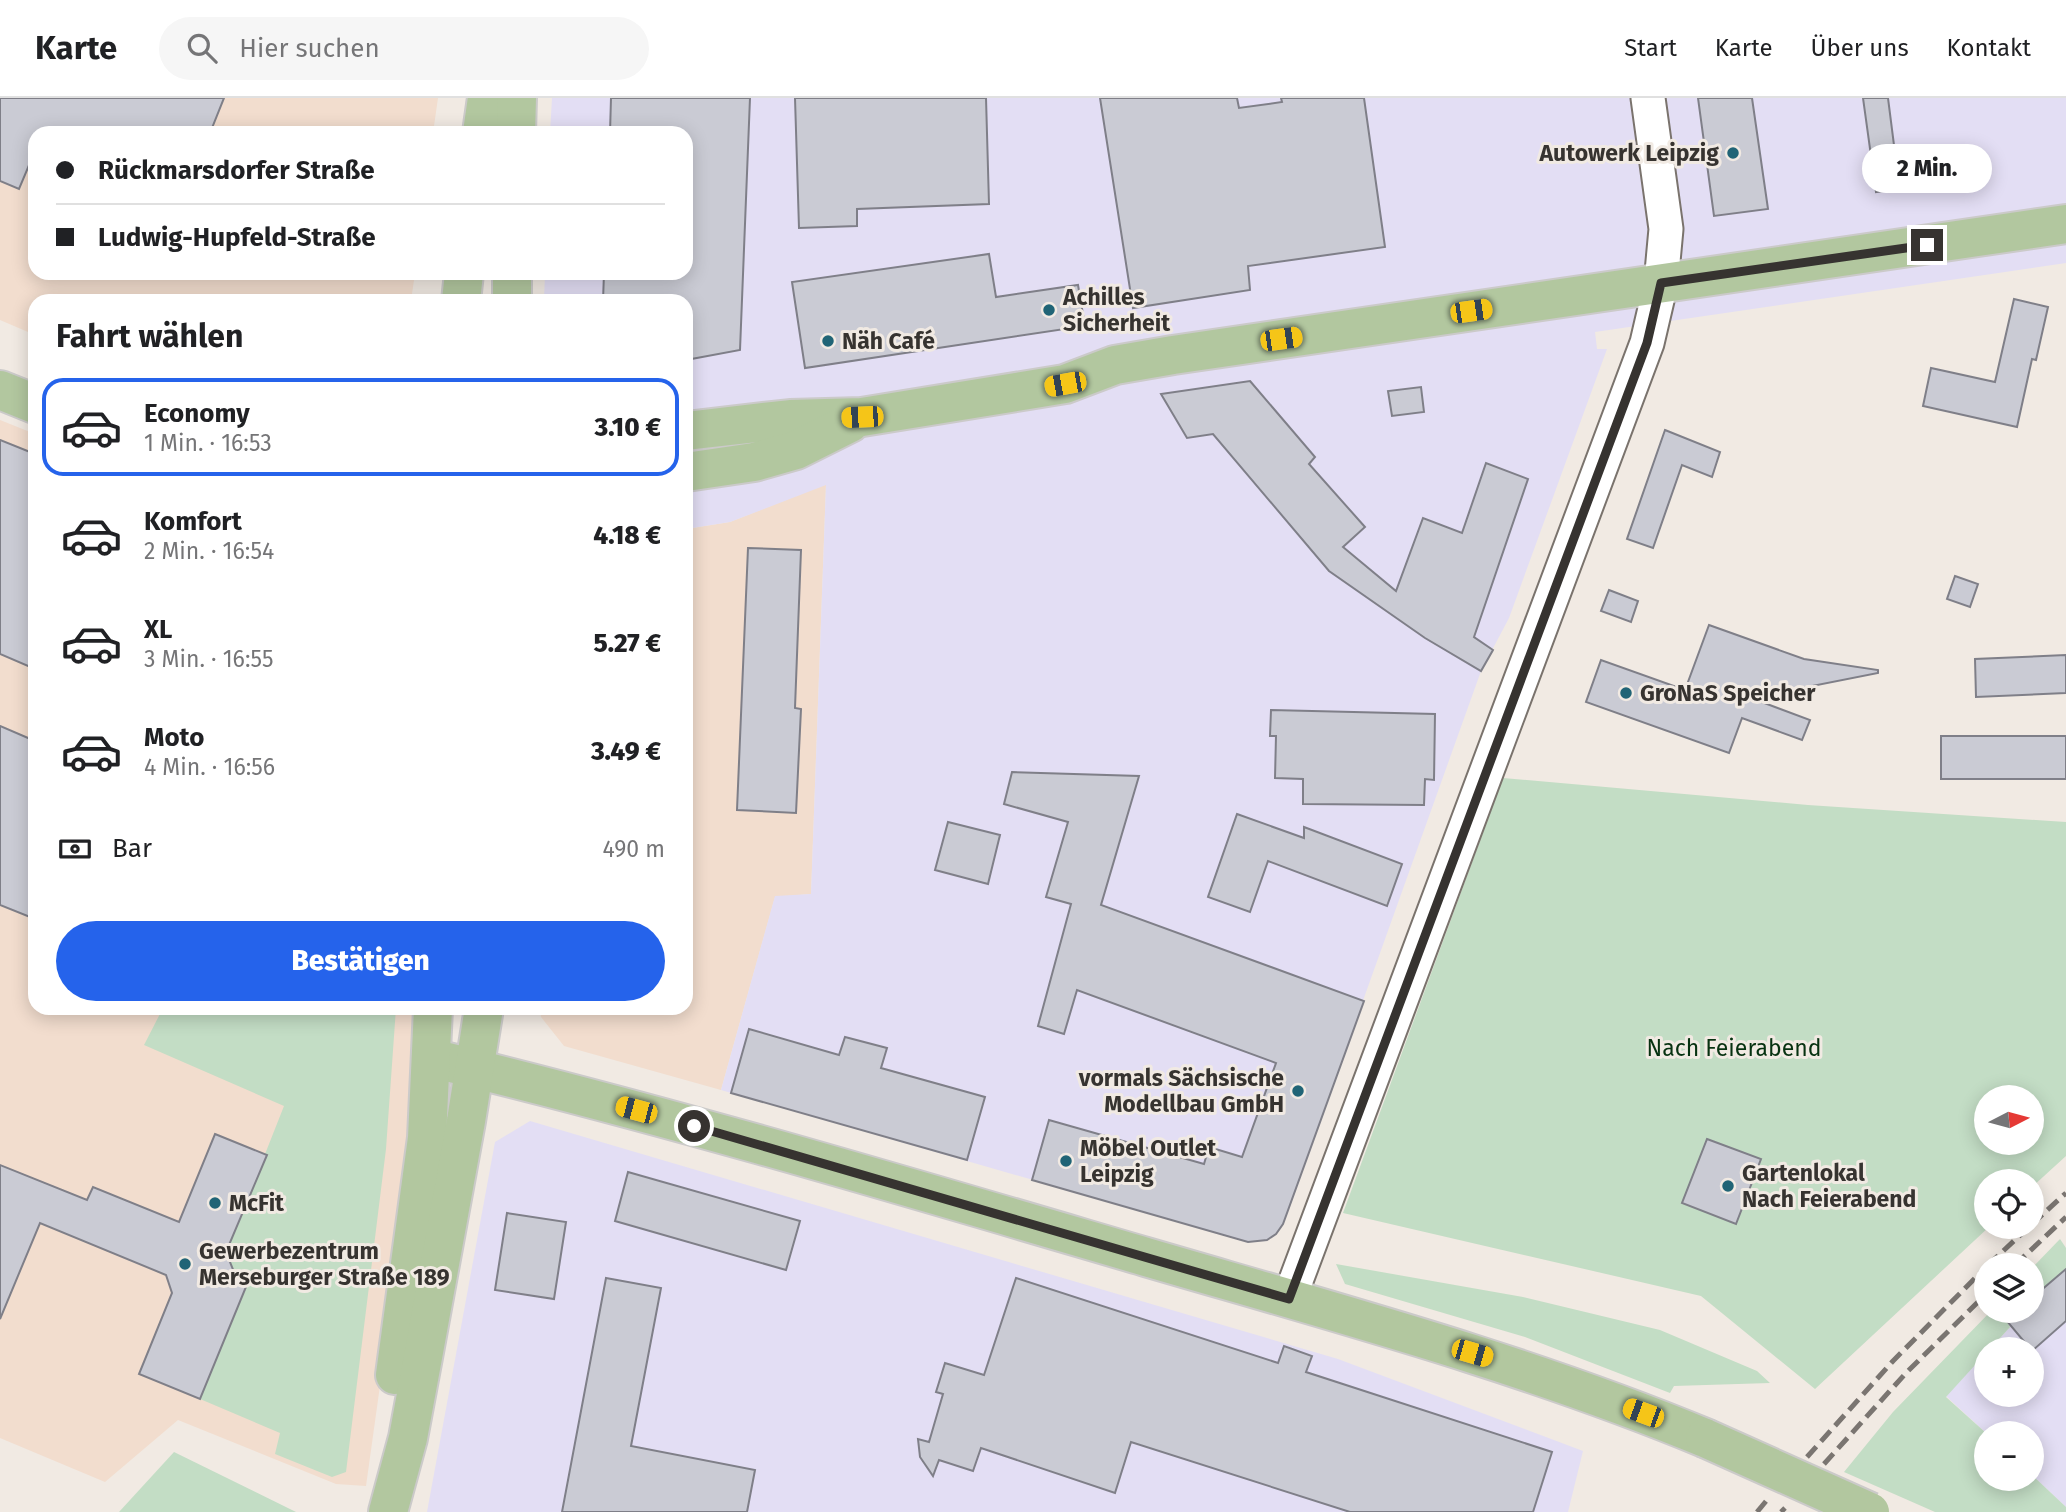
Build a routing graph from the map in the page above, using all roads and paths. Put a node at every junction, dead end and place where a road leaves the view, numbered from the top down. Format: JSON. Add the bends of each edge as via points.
{"nodes":[{"id":1,"x":486,"y":98,"type":"edge"},
{"id":2,"x":517,"y":98,"type":"edge"},
{"id":3,"x":1648,"y":98,"type":"edge"},
{"id":4,"x":483,"y":126,"type":"edge"},
{"id":5,"x":516,"y":126,"type":"edge"},
{"id":6,"x":2066,"y":224,"type":"edge"},
{"id":7,"x":1661,"y":283,"type":"junction"},
{"id":8,"x":0,"y":390,"type":"edge"},
{"id":9,"x":28,"y":401,"type":"edge"},
{"id":10,"x":862,"y":417,"type":"junction"},
{"id":11,"x":693,"y":430,"type":"edge"},
{"id":12,"x":693,"y":471,"type":"edge"},
{"id":13,"x":433,"y":1015,"type":"edge"},
{"id":14,"x":483,"y":1015,"type":"edge"},
{"id":15,"x":431,"y":1058,"type":"junction"},
{"id":16,"x":475,"y":1068,"type":"junction"},
{"id":17,"x":1289,"y":1299,"type":"junction"},
{"id":18,"x":377,"y":1512,"type":"edge"},
{"id":19,"x":388,"y":1512,"type":"edge"},
{"id":20,"x":1870,"y":1512,"type":"edge"}],
"edges":[{"from":1,"to":4,"type":"main road"},
{"from":2,"to":5,"type":"main road"},
{"from":3,"to":7,"type":"street","via":[[1666,229]]},
{"from":6,"to":7,"type":"main road"},
{"from":7,"to":10,"type":"main road","via":[[1161,357],[1115,365],[1065,384]]},
{"from":7,"to":17,"type":"street","via":[[1643,354]]},
{"from":8,"to":9,"type":"main road"},
{"from":10,"to":11,"type":"main road","via":[[790,419]]},
{"from":10,"to":12,"type":"main road","via":[[796,450]]},
{"from":13,"to":15,"type":"main road"},
{"from":14,"to":16,"type":"main road"},
{"from":15,"to":16,"type":"main road"},
{"from":15,"to":18,"type":"main road","via":[[423,1173]]},
{"from":16,"to":17,"type":"main road","via":[[661,1116]]},
{"from":16,"to":19,"type":"main road","via":[[408,1438]]},
{"from":17,"to":20,"type":"main road","bridge":true,"via":[[1498,1361],[1705,1438]]}]}
